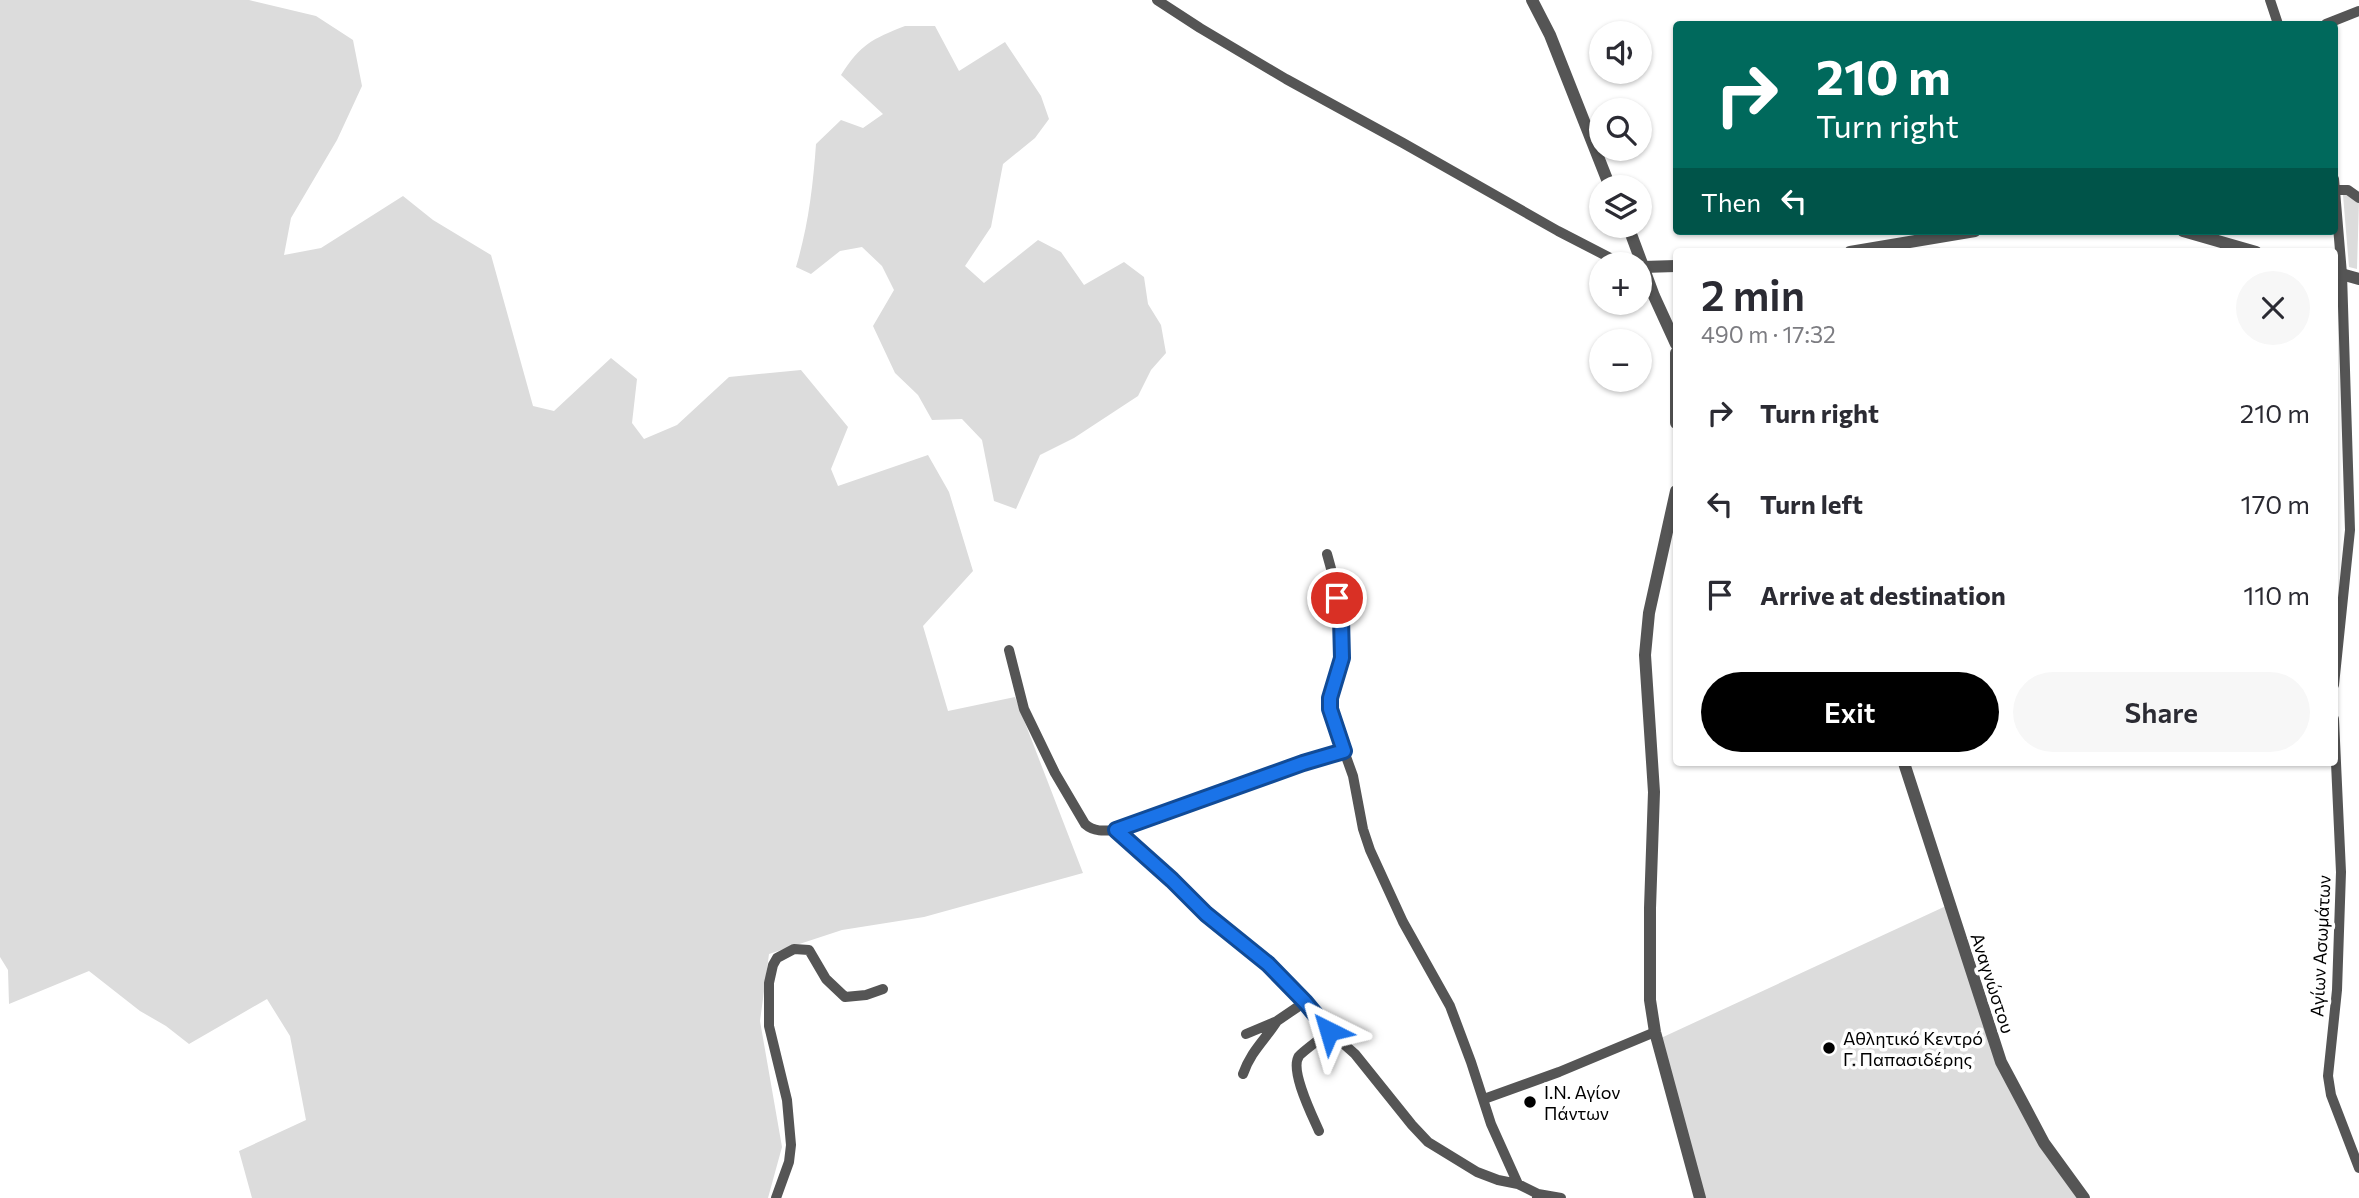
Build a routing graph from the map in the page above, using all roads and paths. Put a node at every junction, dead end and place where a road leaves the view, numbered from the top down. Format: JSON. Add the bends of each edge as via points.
{"nodes":[{"id":1,"x":1157,"y":0,"type":"edge"},
{"id":2,"x":1532,"y":0,"type":"edge"},
{"id":3,"x":2270,"y":0,"type":"edge"},
{"id":4,"x":2359,"y":11,"type":"edge"},
{"id":5,"x":2277,"y":21,"type":"edge"},
{"id":6,"x":2334,"y":21,"type":"edge"},
{"id":7,"x":1605,"y":175,"type":"edge"},
{"id":8,"x":2338,"y":186,"type":"edge"},
{"id":9,"x":2359,"y":198,"type":"edge"},
{"id":10,"x":1951,"y":235,"type":"edge"},
{"id":11,"x":2197,"y":235,"type":"edge"},
{"id":12,"x":1874,"y":248,"type":"edge"},
{"id":13,"x":2242,"y":248,"type":"edge"},
{"id":14,"x":1599,"y":252,"type":"edge"},
{"id":15,"x":1673,"y":266,"type":"edge"},
{"id":16,"x":1652,"y":267,"type":"edge"},
{"id":17,"x":2338,"y":273,"type":"edge"},
{"id":18,"x":2359,"y":279,"type":"edge"},
{"id":19,"x":1652,"y":290,"type":"edge"},
{"id":20,"x":1673,"y":337,"type":"edge"},
{"id":21,"x":1673,"y":504,"type":"edge"},
{"id":22,"x":1327,"y":554,"type":"dead end"},
{"id":23,"x":2338,"y":646,"type":"edge"},
{"id":24,"x":1009,"y":650,"type":"dead end"},
{"id":25,"x":1344,"y":751,"type":"junction"},
{"id":26,"x":1905,"y":766,"type":"edge"},
{"id":27,"x":2336,"y":766,"type":"edge"},
{"id":28,"x":1116,"y":830,"type":"junction"},
{"id":29,"x":883,"y":989,"type":"dead end"},
{"id":30,"x":1305,"y":1002,"type":"junction"},
{"id":31,"x":1277,"y":1021,"type":"junction"},
{"id":32,"x":1329,"y":1031,"type":"junction"},
{"id":33,"x":1655,"y":1032,"type":"junction"},
{"id":34,"x":1246,"y":1034,"type":"dead end"},
{"id":35,"x":1243,"y":1073,"type":"dead end"},
{"id":36,"x":1484,"y":1099,"type":"junction"},
{"id":37,"x":1319,"y":1131,"type":"dead end"},
{"id":38,"x":2359,"y":1168,"type":"edge"},
{"id":39,"x":1518,"y":1184,"type":"junction"},
{"id":40,"x":1538,"y":1196,"type":"edge"},
{"id":41,"x":776,"y":1198,"type":"edge"},
{"id":42,"x":1561,"y":1198,"type":"edge"},
{"id":43,"x":1700,"y":1198,"type":"edge"},
{"id":44,"x":2084,"y":1198,"type":"edge"}],
"edges":[{"from":1,"to":14,"type":"street","via":[[1286,79]]},
{"from":2,"to":7,"type":"street"},
{"from":3,"to":5,"type":"street"},
{"from":4,"to":6,"type":"street"},
{"from":8,"to":9,"type":"street"},
{"from":10,"to":12,"type":"street"},
{"from":11,"to":13,"type":"street"},
{"from":15,"to":16,"type":"street"},
{"from":17,"to":18,"type":"street"},
{"from":17,"to":23,"type":"street","via":[[2350,530]]},
{"from":19,"to":20,"type":"street"},
{"from":21,"to":33,"type":"street","via":[[1645,655],[1654,792],[1649,949]]},
{"from":22,"to":25,"type":"street","via":[[1343,648],[1330,709]]},
{"from":24,"to":28,"type":"street","via":[[1024,709],[1079,817],[1090,829]]},
{"from":25,"to":28,"type":"street"},
{"from":25,"to":36,"type":"street","via":[[1370,850],[1450,1006]]},
{"from":26,"to":44,"type":"street","name":"Αναγνώστου","via":[[2001,1062],[2044,1143]]},
{"from":27,"to":38,"type":"street","name":"Αγίων Ασωμάτων","via":[[2341,872],[2328,1076]]},
{"from":28,"to":30,"type":"street"},
{"from":29,"to":41,"type":"street","via":[[845,997],[826,979],[809,950],[794,949],[773,965],[769,1026],[788,1100],[791,1145]]},
{"from":30,"to":31,"type":"street"},
{"from":30,"to":32,"type":"street"},
{"from":31,"to":34,"type":"street"},
{"from":31,"to":35,"type":"street","via":[[1253,1051]]},
{"from":32,"to":37,"type":"street","via":[[1298,1056],[1296,1067]]},
{"from":32,"to":39,"type":"street","via":[[1355,1054],[1429,1142],[1478,1172]]},
{"from":33,"to":36,"type":"street"},
{"from":33,"to":43,"type":"street"},
{"from":36,"to":39,"type":"street"},
{"from":39,"to":40,"type":"street"},
{"from":40,"to":42,"type":"street"}]}
